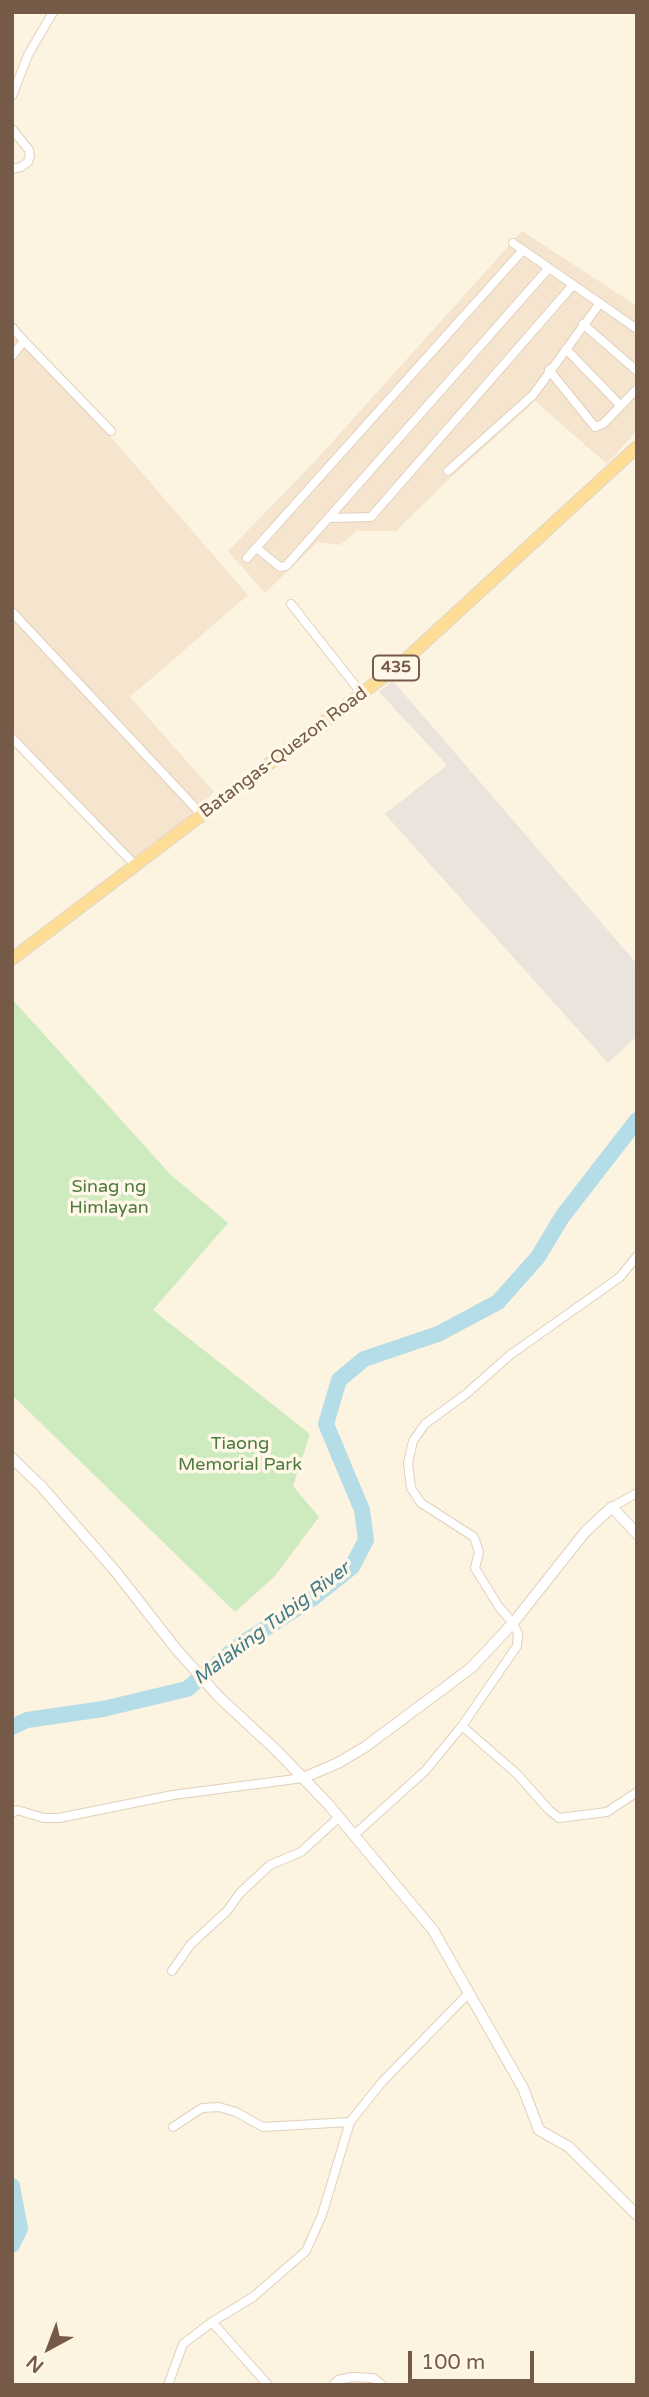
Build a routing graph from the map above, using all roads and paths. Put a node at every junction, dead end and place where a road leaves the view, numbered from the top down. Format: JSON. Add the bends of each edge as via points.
{"nodes":[{"id":1,"x":53,"y":12,"type":"edge"},
{"id":2,"x":12,"y":96,"type":"edge"},
{"id":3,"x":12,"y":129,"type":"edge"},
{"id":4,"x":12,"y":169,"type":"edge"},
{"id":5,"x":513,"y":243,"type":"dead end"},
{"id":6,"x":523,"y":250,"type":"junction"},
{"id":7,"x":548,"y":269,"type":"junction"},
{"id":8,"x":573,"y":285,"type":"junction"},
{"id":9,"x":600,"y":303,"type":"junction"},
{"id":10,"x":583,"y":324,"type":"junction"},
{"id":11,"x":12,"y":327,"type":"edge"},
{"id":12,"x":637,"y":329,"type":"edge"},
{"id":13,"x":24,"y":341,"type":"junction"},
{"id":14,"x":566,"y":349,"type":"junction"},
{"id":15,"x":12,"y":356,"type":"edge"},
{"id":16,"x":549,"y":370,"type":"junction"},
{"id":17,"x":637,"y":371,"type":"edge"},
{"id":18,"x":637,"y":389,"type":"edge"},
{"id":19,"x":620,"y":405,"type":"junction"},
{"id":20,"x":111,"y":431,"type":"dead end"},
{"id":21,"x":637,"y":447,"type":"edge"},
{"id":22,"x":448,"y":471,"type":"dead end"},
{"id":23,"x":330,"y":518,"type":"junction"},
{"id":24,"x":258,"y":549,"type":"junction"},
{"id":25,"x":247,"y":558,"type":"dead end"},
{"id":26,"x":291,"y":604,"type":"dead end"},
{"id":27,"x":12,"y":612,"type":"edge"},
{"id":28,"x":362,"y":694,"type":"junction"},
{"id":29,"x":12,"y":738,"type":"edge"},
{"id":30,"x":202,"y":815,"type":"junction"},
{"id":31,"x":135,"y":865,"type":"junction"},
{"id":32,"x":13,"y":956,"type":"edge"},
{"id":33,"x":637,"y":1256,"type":"edge"},
{"id":34,"x":628,"y":1266,"type":"junction"},
{"id":35,"x":637,"y":1271,"type":"edge"},
{"id":36,"x":12,"y":1458,"type":"edge"},
{"id":37,"x":637,"y":1493,"type":"edge"},
{"id":38,"x":612,"y":1507,"type":"junction"},
{"id":39,"x":637,"y":1534,"type":"edge"},
{"id":40,"x":513,"y":1623,"type":"junction"},
{"id":41,"x":462,"y":1727,"type":"junction"},
{"id":42,"x":303,"y":1778,"type":"junction"},
{"id":43,"x":637,"y":1791,"type":"edge"},
{"id":44,"x":12,"y":1813,"type":"edge"},
{"id":45,"x":338,"y":1818,"type":"junction"},
{"id":46,"x":353,"y":1836,"type":"junction"},
{"id":47,"x":172,"y":1971,"type":"dead end"},
{"id":48,"x":468,"y":1994,"type":"junction"},
{"id":49,"x":350,"y":2122,"type":"junction"},
{"id":50,"x":173,"y":2127,"type":"dead end"},
{"id":51,"x":637,"y":2215,"type":"edge"},
{"id":52,"x":212,"y":2322,"type":"junction"},
{"id":53,"x":168,"y":2385,"type":"edge"},
{"id":54,"x":268,"y":2385,"type":"edge"},
{"id":55,"x":333,"y":2385,"type":"edge"},
{"id":56,"x":382,"y":2385,"type":"edge"}],
"edges":[{"from":1,"to":2,"type":"street"},
{"from":3,"to":4,"type":"street","via":[[30,156],[28,162]]},
{"from":5,"to":6,"type":"street"},
{"from":6,"to":7,"type":"street"},
{"from":6,"to":24,"type":"street"},
{"from":7,"to":8,"type":"street"},
{"from":7,"to":23,"type":"street"},
{"from":8,"to":9,"type":"street"},
{"from":8,"to":23,"type":"street","via":[[371,517]]},
{"from":9,"to":10,"type":"street"},
{"from":9,"to":12,"type":"street"},
{"from":10,"to":14,"type":"street"},
{"from":10,"to":17,"type":"street"},
{"from":11,"to":13,"type":"street"},
{"from":13,"to":15,"type":"street"},
{"from":13,"to":20,"type":"street"},
{"from":14,"to":16,"type":"street"},
{"from":14,"to":19,"type":"street"},
{"from":16,"to":19,"type":"street","via":[[595,427]]},
{"from":16,"to":22,"type":"street","via":[[533,396]]},
{"from":18,"to":19,"type":"street"},
{"from":21,"to":28,"type":"main road","name":"Batangas-Quezon Road","number":"435","via":[[403,662]]},
{"from":23,"to":24,"type":"street","via":[[282,568]]},
{"from":24,"to":25,"type":"street"},
{"from":26,"to":28,"type":"street"},
{"from":27,"to":30,"type":"street"},
{"from":28,"to":30,"type":"main road","name":"Batangas-Quezon Road","number":"435"},
{"from":29,"to":31,"type":"street"},
{"from":30,"to":31,"type":"main road","name":"Batangas-Quezon Road","number":"435"},
{"from":31,"to":32,"type":"main road","name":"Batangas-Quezon Road","number":"435"},
{"from":33,"to":34,"type":"street"},
{"from":34,"to":35,"type":"street"},
{"from":34,"to":40,"type":"street","via":[[620,1277],[510,1355],[425,1424],[414,1441],[408,1463],[411,1488],[421,1503],[474,1536],[479,1552],[475,1569]]},
{"from":36,"to":42,"type":"street","via":[[116,1572],[219,1697]]},
{"from":37,"to":38,"type":"street"},
{"from":38,"to":39,"type":"street"},
{"from":38,"to":40,"type":"street","via":[[586,1531]]},
{"from":40,"to":41,"type":"street","via":[[517,1646]]},
{"from":40,"to":42,"type":"street","via":[[471,1668],[394,1727],[338,1763]]},
{"from":41,"to":43,"type":"street","via":[[559,1818],[607,1812]]},
{"from":41,"to":46,"type":"street","via":[[425,1771]]},
{"from":42,"to":44,"type":"street","via":[[173,1795],[59,1818],[17,1810]]},
{"from":42,"to":45,"type":"street"},
{"from":45,"to":46,"type":"street"},
{"from":45,"to":47,"type":"street","via":[[301,1852],[270,1865],[191,1944]]},
{"from":46,"to":48,"type":"street","via":[[433,1930]]},
{"from":48,"to":49,"type":"street","via":[[382,2082]]},
{"from":48,"to":51,"type":"street","via":[[523,2088],[538,2130],[569,2147]]},
{"from":49,"to":50,"type":"street","via":[[263,2127],[236,2112],[211,2107]]},
{"from":49,"to":52,"type":"street","via":[[322,2215],[306,2251],[253,2297]]},
{"from":52,"to":53,"type":"street","via":[[183,2344]]},
{"from":52,"to":54,"type":"street"},
{"from":55,"to":56,"type":"street","via":[[352,2376],[373,2378]]}]}
